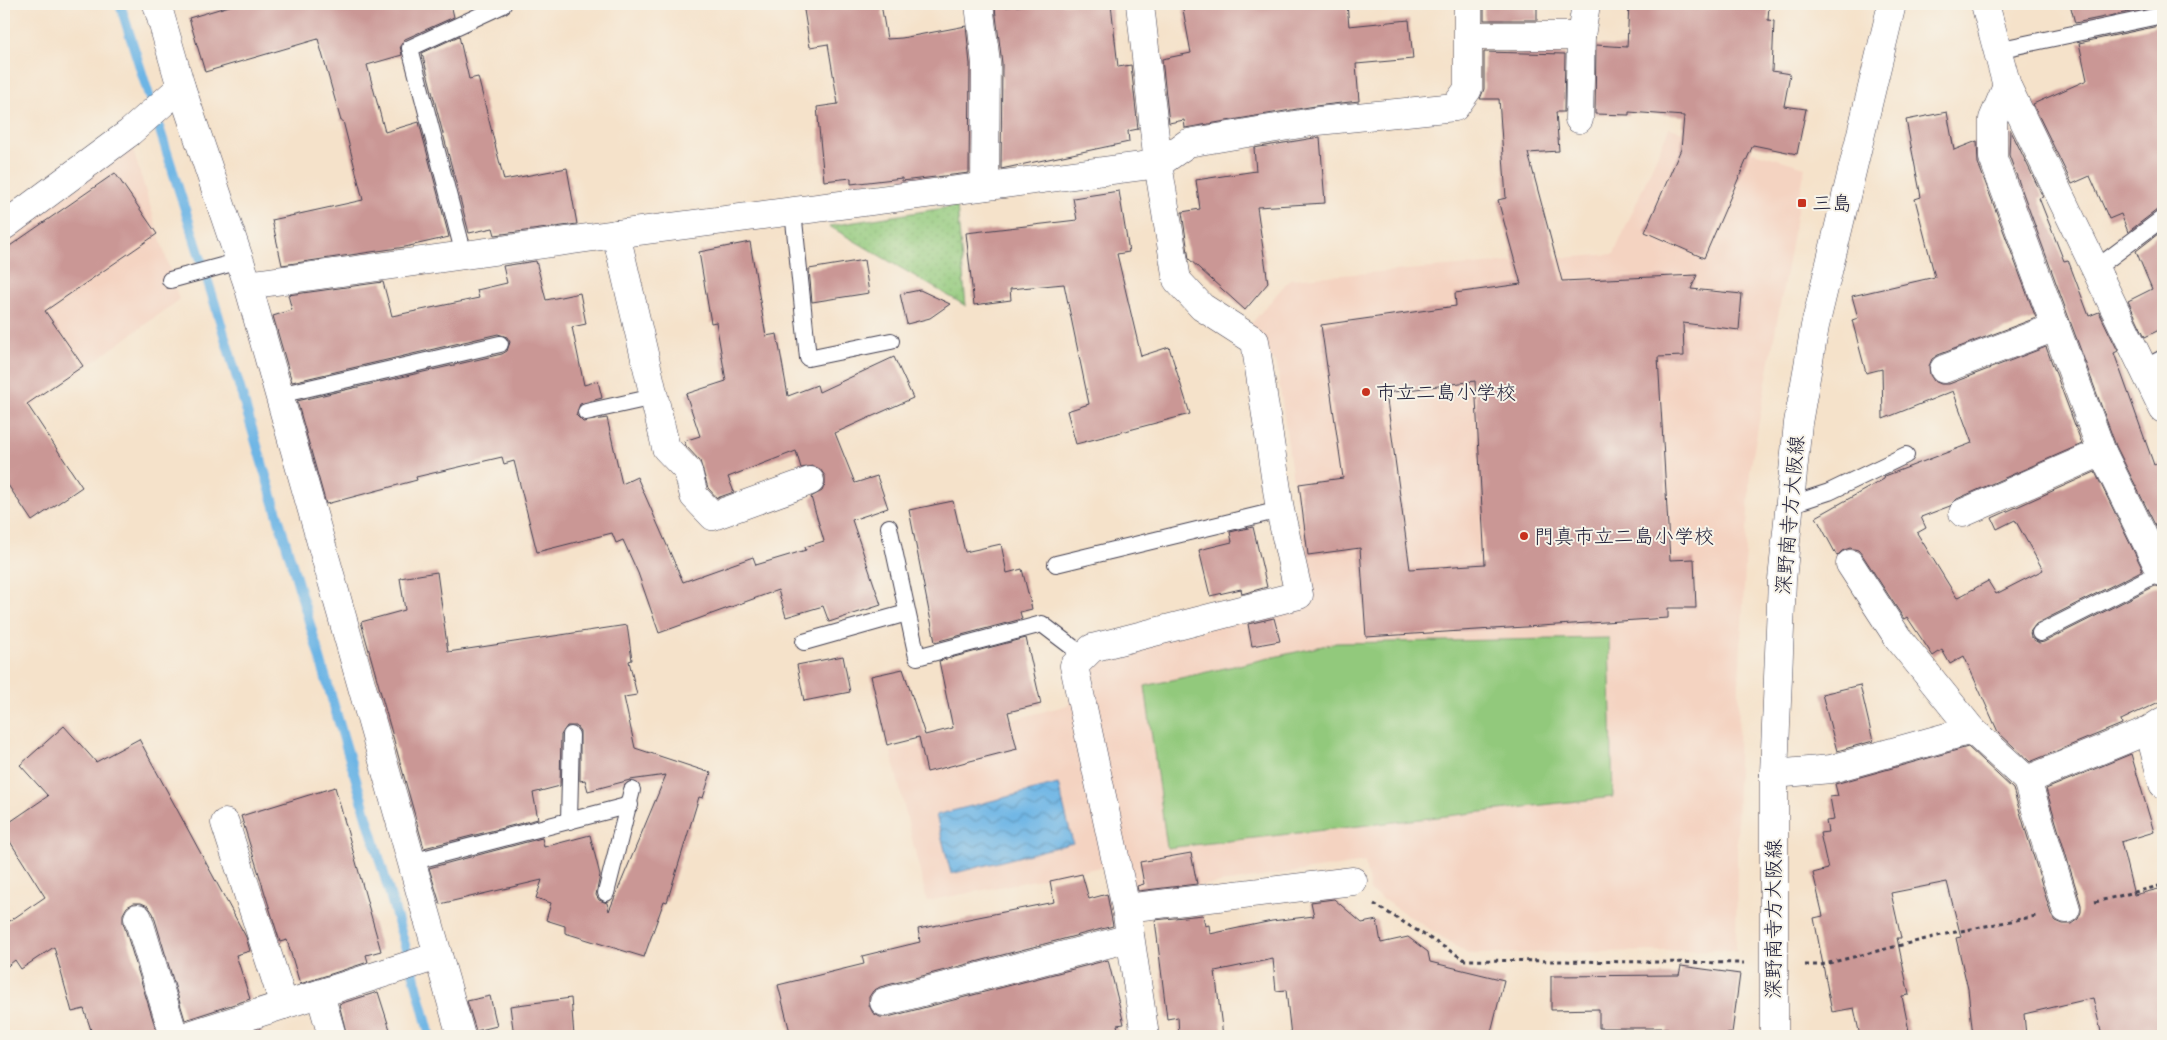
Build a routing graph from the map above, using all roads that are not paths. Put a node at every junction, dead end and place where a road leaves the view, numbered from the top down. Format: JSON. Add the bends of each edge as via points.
{"nodes":[{"id":1,"x":157,"y":4,"type":"edge"},
{"id":2,"x":979,"y":4,"type":"edge"},
{"id":3,"x":1140,"y":4,"type":"edge"},
{"id":4,"x":1468,"y":4,"type":"edge"},
{"id":5,"x":1586,"y":4,"type":"edge"},
{"id":6,"x":1892,"y":4,"type":"edge"},
{"id":7,"x":1985,"y":4,"type":"edge"},
{"id":8,"x":503,"y":5,"type":"edge"},
{"id":9,"x":2163,"y":15,"type":"edge"},
{"id":10,"x":1468,"y":36,"type":"junction"},
{"id":11,"x":1581,"y":36,"type":"junction"},
{"id":12,"x":1997,"y":50,"type":"junction"},
{"id":13,"x":2007,"y":86,"type":"junction"},
{"id":14,"x":172,"y":94,"type":"junction"},
{"id":15,"x":1579,"y":119,"type":"dead end"},
{"id":16,"x":1158,"y":164,"type":"junction"},
{"id":17,"x":985,"y":186,"type":"junction"},
{"id":18,"x":793,"y":211,"type":"junction"},
{"id":19,"x":2163,"y":218,"type":"edge"},
{"id":20,"x":4,"y":226,"type":"edge"},
{"id":21,"x":616,"y":234,"type":"junction"},
{"id":22,"x":464,"y":255,"type":"junction"},
{"id":23,"x":2096,"y":268,"type":"junction"},
{"id":24,"x":236,"y":271,"type":"junction"},
{"id":25,"x":170,"y":280,"type":"dead end"},
{"id":26,"x":2056,"y":327,"type":"junction"},
{"id":27,"x":891,"y":341,"type":"dead end"},
{"id":28,"x":500,"y":344,"type":"dead end"},
{"id":29,"x":2153,"y":363,"type":"edge"},
{"id":30,"x":1944,"y":369,"type":"dead end"},
{"id":31,"x":279,"y":395,"type":"junction"},
{"id":32,"x":654,"y":397,"type":"junction"},
{"id":33,"x":2163,"y":409,"type":"edge"},
{"id":34,"x":586,"y":412,"type":"dead end"},
{"id":35,"x":2102,"y":452,"type":"junction"},
{"id":36,"x":1906,"y":455,"type":"dead end"},
{"id":37,"x":810,"y":481,"type":"dead end"},
{"id":38,"x":1789,"y":505,"type":"junction"},
{"id":39,"x":1280,"y":510,"type":"junction"},
{"id":40,"x":1963,"y":513,"type":"dead end"},
{"id":41,"x":889,"y":527,"type":"dead end"},
{"id":42,"x":1056,"y":564,"type":"dead end"},
{"id":43,"x":1850,"y":564,"type":"dead end"},
{"id":44,"x":2162,"y":572,"type":"edge"},
{"id":45,"x":908,"y":613,"type":"junction"},
{"id":46,"x":2040,"y":633,"type":"dead end"},
{"id":47,"x":804,"y":642,"type":"dead end"},
{"id":48,"x":1084,"y":656,"type":"junction"},
{"id":49,"x":2156,"y":726,"type":"edge"},
{"id":50,"x":1972,"y":730,"type":"junction"},
{"id":51,"x":572,"y":735,"type":"dead end"},
{"id":52,"x":1774,"y":774,"type":"junction"},
{"id":53,"x":2027,"y":780,"type":"junction"},
{"id":54,"x":2163,"y":784,"type":"edge"},
{"id":55,"x":569,"y":821,"type":"junction"},
{"id":56,"x":225,"y":823,"type":"dead end"},
{"id":57,"x":411,"y":862,"type":"junction"},
{"id":58,"x":1353,"y":881,"type":"road end"},
{"id":59,"x":606,"y":893,"type":"dead end"},
{"id":60,"x":1126,"y":908,"type":"junction"},
{"id":61,"x":2066,"y":909,"type":"road end"},
{"id":62,"x":138,"y":918,"type":"dead end"},
{"id":63,"x":1130,"y":938,"type":"junction"},
{"id":64,"x":431,"y":959,"type":"junction"},
{"id":65,"x":320,"y":994,"type":"junction"},
{"id":66,"x":884,"y":1002,"type":"dead end"},
{"id":67,"x":284,"y":1006,"type":"junction"},
{"id":68,"x":174,"y":1036,"type":"edge"},
{"id":69,"x":186,"y":1036,"type":"edge"},
{"id":70,"x":332,"y":1036,"type":"edge"},
{"id":71,"x":461,"y":1036,"type":"edge"},
{"id":72,"x":1145,"y":1036,"type":"edge"},
{"id":73,"x":1774,"y":1036,"type":"edge"}],
"edges":[{"from":1,"to":14,"type":"street"},
{"from":2,"to":17,"type":"street","via":[[986,63]]},
{"from":3,"to":16,"type":"street"},
{"from":4,"to":10,"type":"street"},
{"from":5,"to":11,"type":"street"},
{"from":6,"to":38,"type":"street","name":"深野南寺方大阪線","via":[[1815,326],[1798,423]]},
{"from":7,"to":12,"type":"street"},
{"from":8,"to":22,"type":"lane","via":[[410,48]]},
{"from":9,"to":12,"type":"lane"},
{"from":10,"to":11,"type":"street"},
{"from":10,"to":16,"type":"street","via":[[1468,89],[1455,107],[1318,121],[1188,143]]},
{"from":11,"to":15,"type":"street"},
{"from":12,"to":13,"type":"street"},
{"from":13,"to":23,"type":"street"},
{"from":13,"to":26,"type":"street","via":[[1993,119],[1993,158]]},
{"from":14,"to":20,"type":"street","via":[[136,126]]},
{"from":14,"to":24,"type":"street"},
{"from":16,"to":17,"type":"street"},
{"from":16,"to":39,"type":"street","via":[[1177,280],[1202,307],[1255,341]]},
{"from":17,"to":18,"type":"street"},
{"from":18,"to":21,"type":"street"},
{"from":18,"to":27,"type":"lane","via":[[808,358]]},
{"from":19,"to":23,"type":"lane"},
{"from":21,"to":22,"type":"street"},
{"from":21,"to":32,"type":"street"},
{"from":22,"to":24,"type":"street"},
{"from":23,"to":29,"type":"street"},
{"from":24,"to":25,"type":"lane"},
{"from":24,"to":31,"type":"street"},
{"from":26,"to":30,"type":"street"},
{"from":26,"to":35,"type":"street"},
{"from":28,"to":31,"type":"lane"},
{"from":29,"to":33,"type":"street"},
{"from":31,"to":57,"type":"street"},
{"from":32,"to":34,"type":"lane"},
{"from":32,"to":37,"type":"street","via":[[666,448],[688,471],[694,496],[713,516]]},
{"from":35,"to":40,"type":"street"},
{"from":35,"to":44,"type":"street"},
{"from":36,"to":38,"type":"lane","via":[[1829,492]]},
{"from":38,"to":52,"type":"street","name":"深野南寺方大阪線","via":[[1782,580]]},
{"from":39,"to":42,"type":"lane"},
{"from":39,"to":48,"type":"street","via":[[1299,595],[1092,648]]},
{"from":41,"to":45,"type":"lane"},
{"from":43,"to":50,"type":"street","via":[[1898,638]]},
{"from":44,"to":46,"type":"lane"},
{"from":45,"to":47,"type":"lane"},
{"from":45,"to":48,"type":"lane","via":[[917,657],[1042,624]]},
{"from":48,"to":60,"type":"street","via":[[1074,666]]},
{"from":49,"to":53,"type":"street"},
{"from":49,"to":54,"type":"street"},
{"from":50,"to":52,"type":"street","via":[[1831,769]]},
{"from":50,"to":53,"type":"street"},
{"from":51,"to":55,"type":"lane"},
{"from":52,"to":73,"type":"street","name":"深野南寺方大阪線"},
{"from":53,"to":61,"type":"street"},
{"from":55,"to":57,"type":"lane"},
{"from":55,"to":59,"type":"lane","via":[[631,798]]},
{"from":56,"to":67,"type":"street"},
{"from":57,"to":64,"type":"street"},
{"from":58,"to":60,"type":"street"},
{"from":60,"to":63,"type":"street"},
{"from":62,"to":68,"type":"street"},
{"from":63,"to":66,"type":"street"},
{"from":63,"to":72,"type":"street"},
{"from":64,"to":65,"type":"street"},
{"from":64,"to":71,"type":"street"},
{"from":65,"to":67,"type":"street"},
{"from":65,"to":70,"type":"street"},
{"from":67,"to":69,"type":"street"}]}
